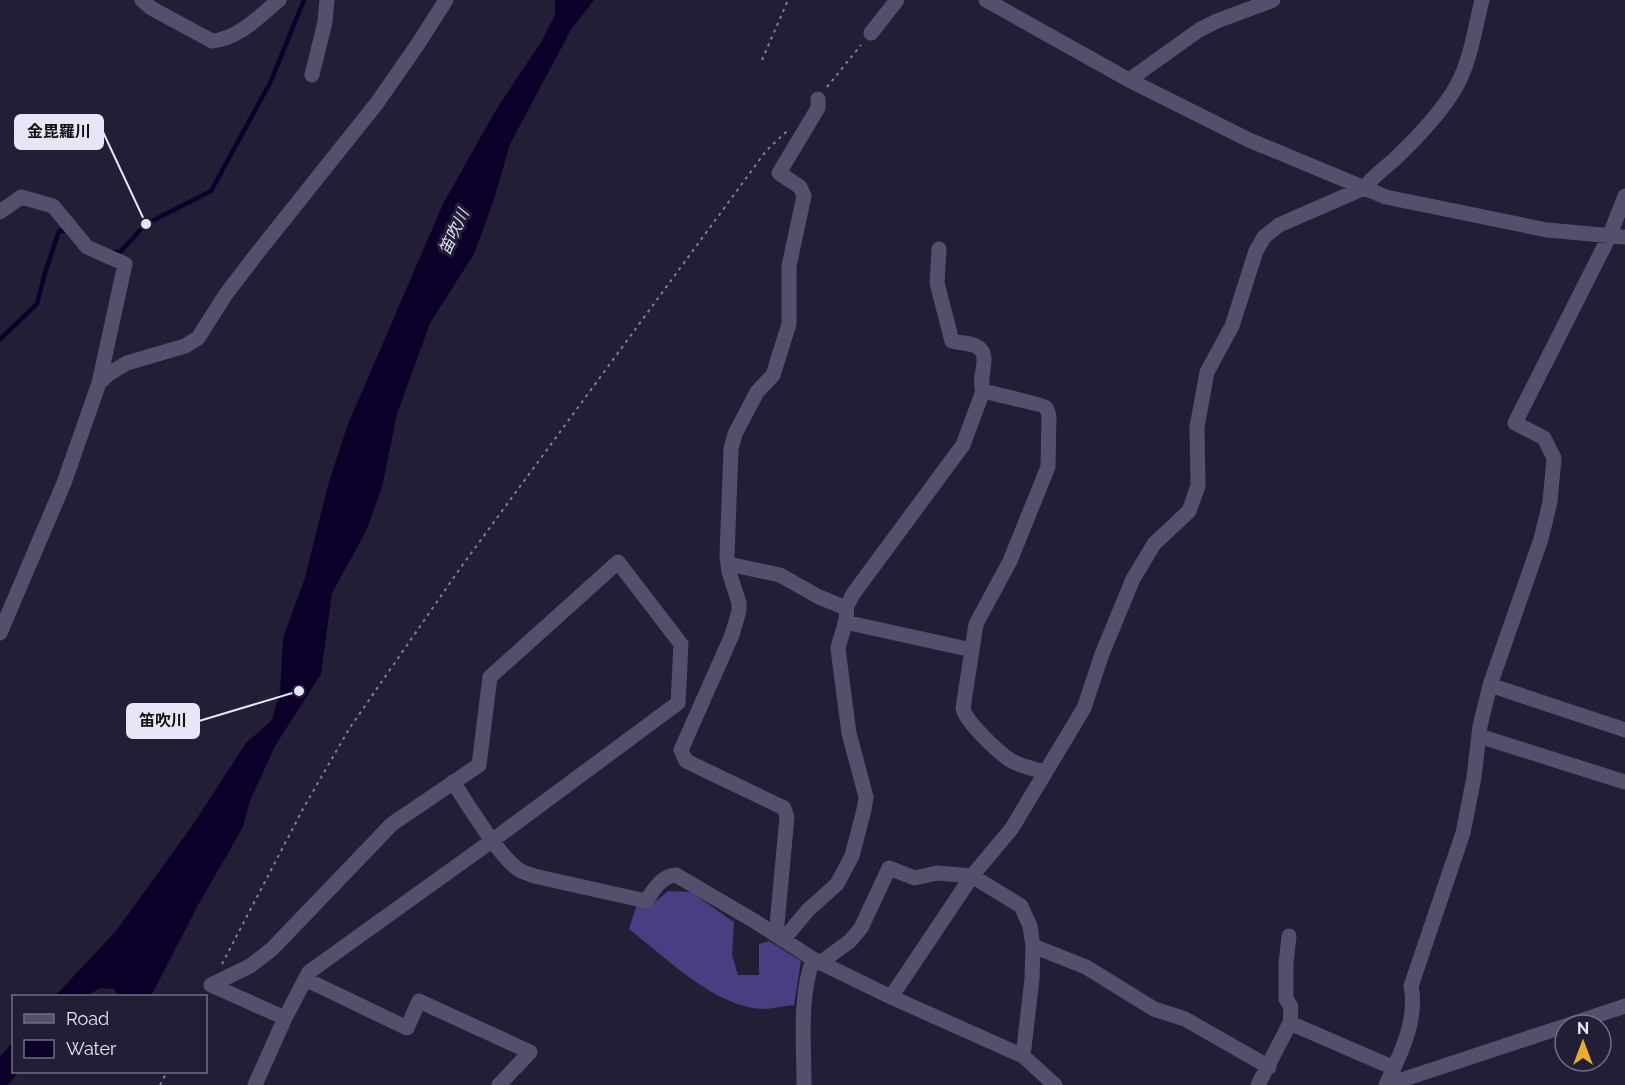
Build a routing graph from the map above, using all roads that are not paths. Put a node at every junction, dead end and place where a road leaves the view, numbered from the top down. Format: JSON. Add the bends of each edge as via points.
{"nodes":[{"id":1,"x":142,"y":0,"type":"edge"},
{"id":2,"x":279,"y":0,"type":"edge"},
{"id":3,"x":327,"y":0,"type":"edge"},
{"id":4,"x":446,"y":0,"type":"edge"},
{"id":5,"x":897,"y":0,"type":"edge"},
{"id":6,"x":986,"y":0,"type":"edge"},
{"id":7,"x":1273,"y":0,"type":"edge"},
{"id":8,"x":1481,"y":0,"type":"edge"},
{"id":9,"x":871,"y":33,"type":"road end"},
{"id":10,"x":312,"y":75,"type":"dead end"},
{"id":11,"x":1129,"y":80,"type":"junction"},
{"id":12,"x":818,"y":99,"type":"road end"},
{"id":13,"x":1364,"y":188,"type":"junction"},
{"id":14,"x":1625,"y":196,"type":"edge"},
{"id":15,"x":0,"y":212,"type":"edge"},
{"id":16,"x":1609,"y":237,"type":"junction"},
{"id":17,"x":1625,"y":237,"type":"edge"},
{"id":18,"x":939,"y":249,"type":"dead end"},
{"id":19,"x":99,"y":383,"type":"junction"},
{"id":20,"x":983,"y":391,"type":"junction"},
{"id":21,"x":728,"y":564,"type":"junction"},
{"id":22,"x":845,"y":615,"type":"junction"},
{"id":23,"x":0,"y":633,"type":"edge"},
{"id":24,"x":972,"y":650,"type":"junction"},
{"id":25,"x":1490,"y":685,"type":"junction"},
{"id":26,"x":676,"y":705,"type":"junction"},
{"id":27,"x":693,"y":723,"type":"junction"},
{"id":28,"x":1625,"y":730,"type":"edge"},
{"id":29,"x":1479,"y":736,"type":"junction"},
{"id":30,"x":1045,"y":772,"type":"junction"},
{"id":31,"x":453,"y":782,"type":"junction"},
{"id":32,"x":1625,"y":782,"type":"edge"},
{"id":33,"x":493,"y":840,"type":"junction"},
{"id":34,"x":972,"y":876,"type":"junction"},
{"id":35,"x":1289,"y":936,"type":"dead end"},
{"id":36,"x":780,"y":938,"type":"junction"},
{"id":37,"x":1033,"y":946,"type":"junction"},
{"id":38,"x":817,"y":961,"type":"junction"},
{"id":39,"x":305,"y":979,"type":"junction"},
{"id":40,"x":891,"y":997,"type":"junction"},
{"id":41,"x":1625,"y":1006,"type":"edge"},
{"id":42,"x":1603,"y":1013,"type":"edge"},
{"id":43,"x":285,"y":1018,"type":"junction"},
{"id":44,"x":1290,"y":1023,"type":"junction"},
{"id":45,"x":1553,"y":1029,"type":"edge"},
{"id":46,"x":1023,"y":1056,"type":"junction"},
{"id":47,"x":1269,"y":1067,"type":"junction"},
{"id":48,"x":1394,"y":1068,"type":"junction"},
{"id":49,"x":255,"y":1085,"type":"edge"},
{"id":50,"x":499,"y":1085,"type":"edge"},
{"id":51,"x":804,"y":1085,"type":"edge"},
{"id":52,"x":1055,"y":1085,"type":"edge"},
{"id":53,"x":1258,"y":1085,"type":"edge"},
{"id":54,"x":1386,"y":1085,"type":"edge"}],
"edges":[{"from":1,"to":2,"type":"street","via":[[212,41],[246,27]]},
{"from":3,"to":10,"type":"street"},
{"from":4,"to":19,"type":"street","via":[[377,103],[265,242],[198,338],[185,346],[127,363]]},
{"from":5,"to":9,"type":"street"},
{"from":6,"to":11,"type":"street"},
{"from":7,"to":11,"type":"street","via":[[1199,30]]},
{"from":8,"to":13,"type":"street","via":[[1457,86],[1432,119]]},
{"from":11,"to":13,"type":"street","via":[[1249,140]]},
{"from":12,"to":21,"type":"street","via":[[818,108],[779,173],[800,187],[804,196],[789,266],[789,324],[773,375],[757,392],[731,449]]},
{"from":13,"to":16,"type":"street","via":[[1435,208],[1547,230]]},
{"from":13,"to":30,"type":"street","via":[[1279,225],[1264,237],[1256,251],[1232,326],[1207,372],[1197,427],[1198,486],[1189,511],[1154,544],[1133,579],[1084,708]]},
{"from":14,"to":16,"type":"street"},
{"from":15,"to":19,"type":"street","via":[[21,197],[53,206],[87,247],[125,264]]},
{"from":16,"to":17,"type":"street"},
{"from":16,"to":25,"type":"street","via":[[1515,423],[1544,438],[1554,458],[1550,502]]},
{"from":18,"to":20,"type":"street","via":[[937,283],[952,341],[981,350],[985,360]]},
{"from":19,"to":23,"type":"street","via":[[64,483]]},
{"from":20,"to":22,"type":"street","via":[[963,445],[853,594]]},
{"from":20,"to":24,"type":"street","via":[[1047,409],[1049,458],[1010,561],[976,624]]},
{"from":21,"to":22,"type":"street","via":[[780,574]]},
{"from":21,"to":27,"type":"street","via":[[739,611]]},
{"from":22,"to":24,"type":"street"},
{"from":22,"to":36,"type":"street","via":[[838,649],[849,734],[866,797],[864,810],[852,856],[837,884]]},
{"from":24,"to":30,"type":"street","via":[[964,714],[1011,761]]},
{"from":25,"to":28,"type":"street"},
{"from":25,"to":29,"type":"street"},
{"from":26,"to":27,"type":"street"},
{"from":26,"to":31,"type":"street","via":[[680,698],[681,644],[618,562],[490,677],[479,765]]},
{"from":26,"to":33,"type":"street"},
{"from":27,"to":36,"type":"street","via":[[681,750],[686,761],[784,808],[787,817]]},
{"from":29,"to":32,"type":"street"},
{"from":29,"to":48,"type":"street","via":[[1463,833],[1411,986],[1414,1001],[1405,1042]]},
{"from":30,"to":34,"type":"street","via":[[1012,828]]},
{"from":31,"to":33,"type":"street"},
{"from":31,"to":43,"type":"street","via":[[392,824],[272,949],[250,966],[211,985]]},
{"from":33,"to":36,"type":"street","via":[[521,871],[645,901],[662,879],[676,876]]},
{"from":33,"to":39,"type":"street","via":[[309,972]]},
{"from":34,"to":37,"type":"street","via":[[1021,906]]},
{"from":34,"to":38,"type":"street","via":[[937,873],[915,878],[889,868],[861,928],[850,941]]},
{"from":34,"to":40,"type":"street"},
{"from":35,"to":44,"type":"street","via":[[1286,999],[1291,1007]]},
{"from":36,"to":38,"type":"street"},
{"from":37,"to":46,"type":"street"},
{"from":37,"to":47,"type":"street","via":[[1086,967],[1154,1009],[1185,1019]]},
{"from":38,"to":40,"type":"street"},
{"from":38,"to":51,"type":"street","via":[[808,973]]},
{"from":39,"to":43,"type":"street"},
{"from":39,"to":50,"type":"street","via":[[407,1028],[419,1001],[530,1052]]},
{"from":40,"to":46,"type":"street"},
{"from":41,"to":42,"type":"street"},
{"from":43,"to":49,"type":"street"},
{"from":44,"to":47,"type":"street"},
{"from":44,"to":48,"type":"street"},
{"from":45,"to":54,"type":"street"},
{"from":46,"to":52,"type":"street"},
{"from":47,"to":53,"type":"street"},
{"from":48,"to":54,"type":"street"}]}
